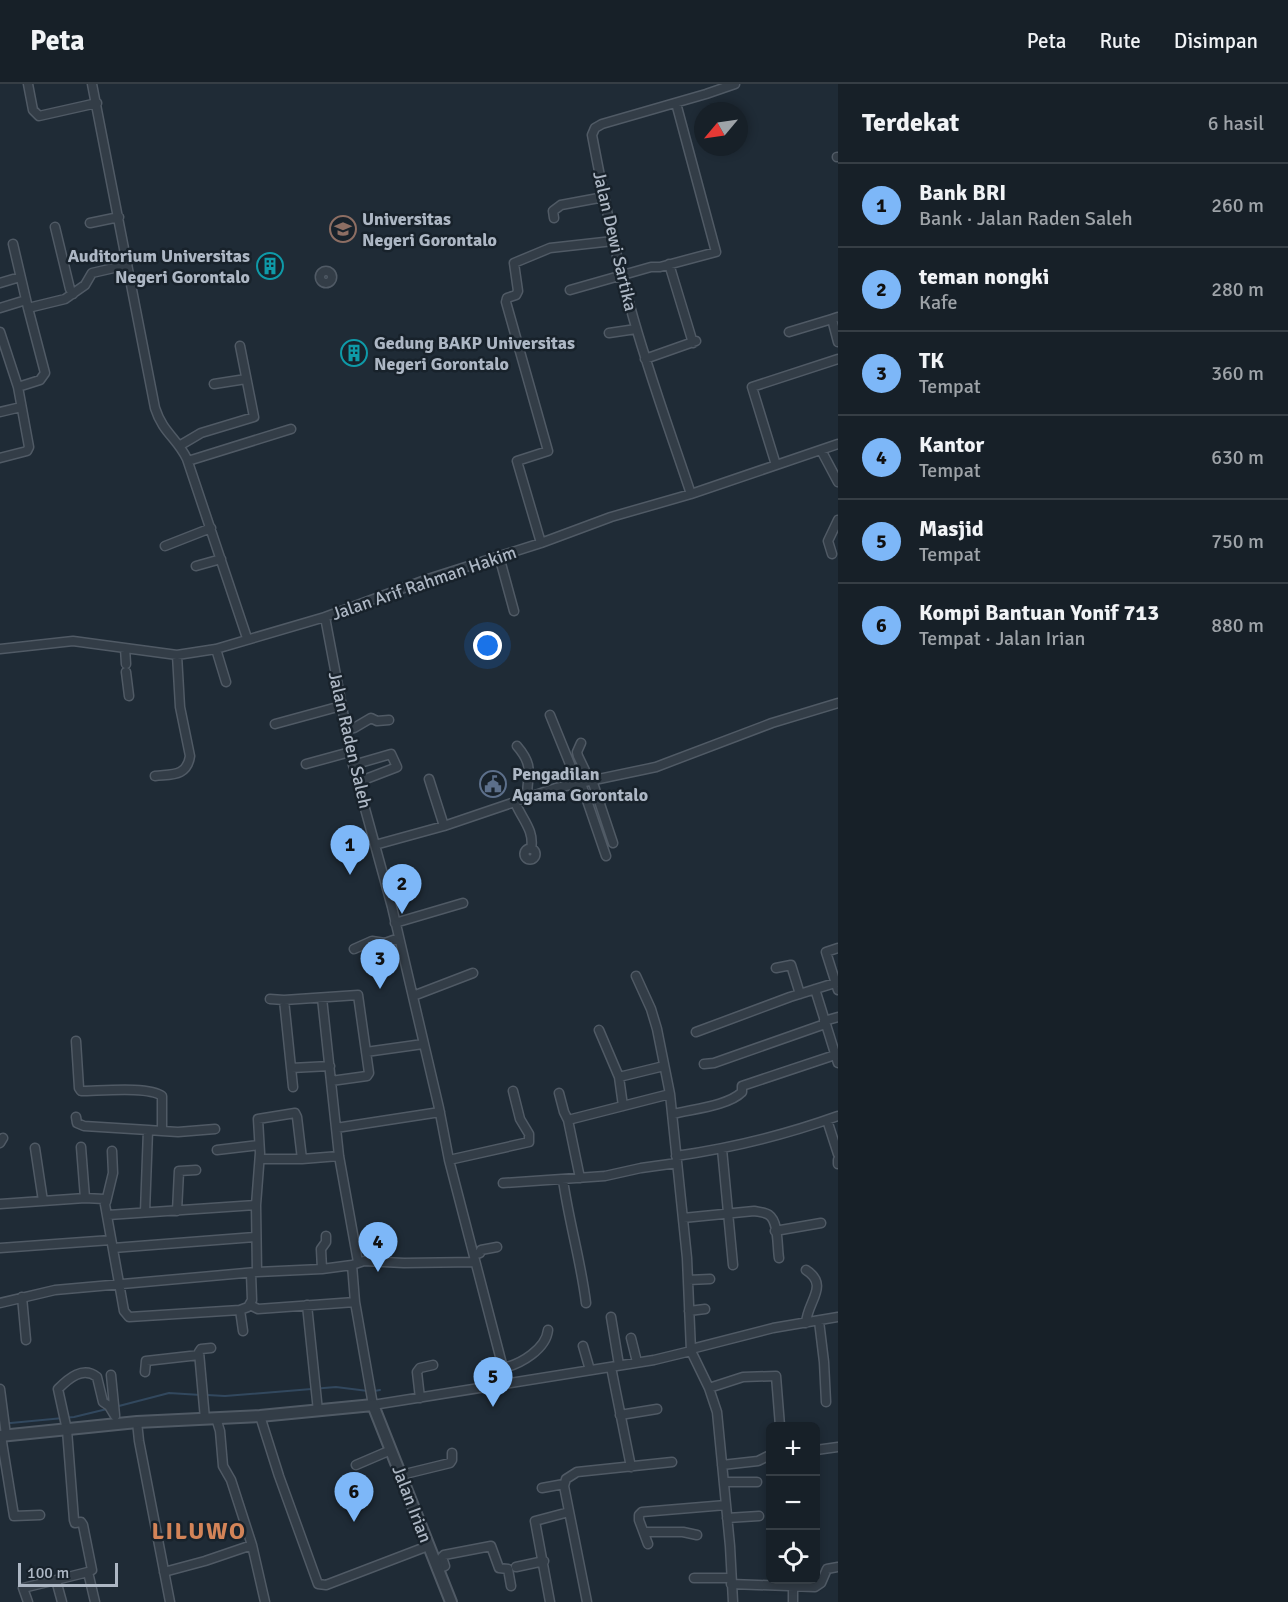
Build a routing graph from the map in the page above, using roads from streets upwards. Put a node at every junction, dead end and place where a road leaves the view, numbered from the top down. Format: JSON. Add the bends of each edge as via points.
{"nodes":[{"id":1,"x":28,"y":84,"type":"edge"},
{"id":2,"x":92,"y":84,"type":"edge"},
{"id":3,"x":735,"y":84,"type":"edge"},
{"id":4,"x":96,"y":103,"type":"junction"},
{"id":5,"x":676,"y":103,"type":"junction"},
{"id":6,"x":604,"y":197,"type":"junction"},
{"id":7,"x":119,"y":217,"type":"junction"},
{"id":8,"x":554,"y":218,"type":"dead end"},
{"id":9,"x":90,"y":223,"type":"dead end"},
{"id":10,"x":55,"y":227,"type":"dead end"},
{"id":11,"x":613,"y":241,"type":"junction"},
{"id":12,"x":13,"y":244,"type":"dead end"},
{"id":13,"x":669,"y":264,"type":"junction"},
{"id":14,"x":127,"y":265,"type":"junction"},
{"id":15,"x":622,"y":275,"type":"junction"},
{"id":16,"x":20,"y":277,"type":"junction"},
{"id":17,"x":0,"y":283,"type":"edge"},
{"id":18,"x":570,"y":290,"type":"dead end"},
{"id":19,"x":73,"y":294,"type":"junction"},
{"id":20,"x":27,"y":304,"type":"junction"},
{"id":21,"x":0,"y":308,"type":"edge"},
{"id":22,"x":835,"y":318,"type":"edge"},
{"id":23,"x":636,"y":329,"type":"junction"},
{"id":24,"x":0,"y":332,"type":"edge"},
{"id":25,"x":789,"y":332,"type":"dead end"},
{"id":26,"x":609,"y":333,"type":"dead end"},
{"id":27,"x":838,"y":342,"type":"edge"},
{"id":28,"x":240,"y":346,"type":"dead end"},
{"id":29,"x":645,"y":358,"type":"junction"},
{"id":30,"x":838,"y":359,"type":"edge"},
{"id":31,"x":246,"y":378,"type":"junction"},
{"id":32,"x":214,"y":384,"type":"dead end"},
{"id":33,"x":18,"y":387,"type":"junction"},
{"id":34,"x":21,"y":407,"type":"junction"},
{"id":35,"x":0,"y":412,"type":"edge"},
{"id":36,"x":291,"y":429,"type":"dead end"},
{"id":37,"x":838,"y":444,"type":"edge"},
{"id":38,"x":179,"y":446,"type":"junction"},
{"id":39,"x":821,"y":450,"type":"junction"},
{"id":40,"x":0,"y":458,"type":"edge"},
{"id":41,"x":188,"y":461,"type":"junction"},
{"id":42,"x":776,"y":465,"type":"junction"},
{"id":43,"x":838,"y":482,"type":"edge"},
{"id":44,"x":691,"y":494,"type":"junction"},
{"id":45,"x":838,"y":520,"type":"edge"},
{"id":46,"x":211,"y":528,"type":"junction"},
{"id":47,"x":541,"y":543,"type":"junction"},
{"id":48,"x":165,"y":546,"type":"dead end"},
{"id":49,"x":832,"y":554,"type":"dead end"},
{"id":50,"x":499,"y":556,"type":"junction"},
{"id":51,"x":221,"y":558,"type":"junction"},
{"id":52,"x":196,"y":566,"type":"dead end"},
{"id":53,"x":514,"y":611,"type":"dead end"},
{"id":54,"x":325,"y":617,"type":"junction"},
{"id":55,"x":247,"y":638,"type":"junction"},
{"id":56,"x":125,"y":648,"type":"junction"},
{"id":57,"x":0,"y":649,"type":"edge"},
{"id":58,"x":216,"y":649,"type":"junction"},
{"id":59,"x":177,"y":655,"type":"junction"},
{"id":60,"x":226,"y":682,"type":"dead end"},
{"id":61,"x":129,"y":696,"type":"dead end"},
{"id":62,"x":838,"y":703,"type":"edge"},
{"id":63,"x":341,"y":706,"type":"junction"},
{"id":64,"x":550,"y":715,"type":"dead end"},
{"id":65,"x":389,"y":720,"type":"dead end"},
{"id":66,"x":275,"y":724,"type":"dead end"},
{"id":67,"x":345,"y":729,"type":"junction"},
{"id":68,"x":581,"y":743,"type":"dead end"},
{"id":69,"x":517,"y":746,"type":"dead end"},
{"id":70,"x":350,"y":752,"type":"junction"},
{"id":71,"x":306,"y":764,"type":"dead end"},
{"id":72,"x":353,"y":765,"type":"junction"},
{"id":73,"x":154,"y":776,"type":"dead end"},
{"id":74,"x":429,"y":779,"type":"dead end"},
{"id":75,"x":358,"y":782,"type":"junction"},
{"id":76,"x":585,"y":782,"type":"junction"},
{"id":77,"x":527,"y":798,"type":"junction"},
{"id":78,"x":515,"y":802,"type":"junction"},
{"id":79,"x":444,"y":826,"type":"junction"},
{"id":80,"x":613,"y":843,"type":"dead end"},
{"id":81,"x":375,"y":844,"type":"junction"},
{"id":82,"x":531,"y":849,"type":"dead end"},
{"id":83,"x":606,"y":856,"type":"dead end"},
{"id":84,"x":463,"y":903,"type":"dead end"},
{"id":85,"x":396,"y":923,"type":"junction"},
{"id":86,"x":399,"y":938,"type":"junction"},
{"id":87,"x":838,"y":948,"type":"edge"},
{"id":88,"x":354,"y":949,"type":"dead end"},
{"id":89,"x":776,"y":968,"type":"dead end"},
{"id":90,"x":473,"y":973,"type":"dead end"},
{"id":91,"x":636,"y":975,"type":"dead end"},
{"id":92,"x":837,"y":985,"type":"edge"},
{"id":93,"x":815,"y":989,"type":"junction"},
{"id":94,"x":800,"y":994,"type":"junction"},
{"id":95,"x":413,"y":996,"type":"junction"},
{"id":96,"x":322,"y":998,"type":"junction"},
{"id":97,"x":270,"y":999,"type":"dead end"},
{"id":98,"x":284,"y":1000,"type":"junction"},
{"id":99,"x":838,"y":1017,"type":"edge"},
{"id":100,"x":824,"y":1022,"type":"junction"},
{"id":101,"x":599,"y":1030,"type":"dead end"},
{"id":102,"x":696,"y":1032,"type":"dead end"},
{"id":103,"x":76,"y":1041,"type":"dead end"},
{"id":104,"x":423,"y":1044,"type":"junction"},
{"id":105,"x":366,"y":1052,"type":"junction"},
{"id":106,"x":836,"y":1054,"type":"edge"},
{"id":107,"x":704,"y":1064,"type":"dead end"},
{"id":108,"x":330,"y":1066,"type":"junction"},
{"id":109,"x":664,"y":1066,"type":"junction"},
{"id":110,"x":291,"y":1068,"type":"junction"},
{"id":111,"x":619,"y":1077,"type":"junction"},
{"id":112,"x":331,"y":1081,"type":"junction"},
{"id":113,"x":293,"y":1087,"type":"dead end"},
{"id":114,"x":513,"y":1091,"type":"dead end"},
{"id":115,"x":559,"y":1093,"type":"dead end"},
{"id":116,"x":670,"y":1094,"type":"junction"},
{"id":117,"x":622,"y":1106,"type":"junction"},
{"id":118,"x":440,"y":1112,"type":"junction"},
{"id":119,"x":673,"y":1114,"type":"junction"},
{"id":120,"x":838,"y":1116,"type":"edge"},
{"id":121,"x":76,"y":1117,"type":"dead end"},
{"id":122,"x":568,"y":1120,"type":"junction"},
{"id":123,"x":827,"y":1120,"type":"junction"},
{"id":124,"x":336,"y":1128,"type":"junction"},
{"id":125,"x":215,"y":1129,"type":"dead end"},
{"id":126,"x":148,"y":1130,"type":"junction"},
{"id":127,"x":162,"y":1131,"type":"junction"},
{"id":128,"x":259,"y":1145,"type":"junction"},
{"id":129,"x":81,"y":1147,"type":"dead end"},
{"id":130,"x":35,"y":1148,"type":"dead end"},
{"id":131,"x":722,"y":1149,"type":"junction"},
{"id":132,"x":218,"y":1150,"type":"dead end"},
{"id":133,"x":112,"y":1151,"type":"dead end"},
{"id":134,"x":838,"y":1154,"type":"edge"},
{"id":135,"x":339,"y":1156,"type":"junction"},
{"id":136,"x":302,"y":1158,"type":"junction"},
{"id":137,"x":260,"y":1159,"type":"junction"},
{"id":138,"x":449,"y":1160,"type":"junction"},
{"id":139,"x":677,"y":1160,"type":"junction"},
{"id":140,"x":196,"y":1170,"type":"dead end"},
{"id":141,"x":580,"y":1178,"type":"junction"},
{"id":142,"x":563,"y":1180,"type":"junction"},
{"id":143,"x":503,"y":1183,"type":"dead end"},
{"id":144,"x":85,"y":1198,"type":"junction"},
{"id":145,"x":43,"y":1201,"type":"junction"},
{"id":146,"x":106,"y":1202,"type":"junction"},
{"id":147,"x":0,"y":1204,"type":"edge"},
{"id":148,"x":256,"y":1205,"type":"junction"},
{"id":149,"x":177,"y":1211,"type":"junction"},
{"id":150,"x":145,"y":1212,"type":"junction"},
{"id":151,"x":728,"y":1213,"type":"junction"},
{"id":152,"x":108,"y":1215,"type":"junction"},
{"id":153,"x":683,"y":1218,"type":"junction"},
{"id":154,"x":821,"y":1223,"type":"dead end"},
{"id":155,"x":775,"y":1231,"type":"junction"},
{"id":156,"x":326,"y":1236,"type":"dead end"},
{"id":157,"x":255,"y":1237,"type":"junction"},
{"id":158,"x":112,"y":1244,"type":"junction"},
{"id":159,"x":497,"y":1247,"type":"dead end"},
{"id":160,"x":0,"y":1248,"type":"edge"},
{"id":161,"x":474,"y":1258,"type":"junction"},
{"id":162,"x":778,"y":1258,"type":"dead end"},
{"id":163,"x":355,"y":1263,"type":"junction"},
{"id":164,"x":734,"y":1265,"type":"dead end"},
{"id":165,"x":322,"y":1269,"type":"junction"},
{"id":166,"x":806,"y":1270,"type":"dead end"},
{"id":167,"x":254,"y":1272,"type":"junction"},
{"id":168,"x":710,"y":1279,"type":"dead end"},
{"id":169,"x":688,"y":1281,"type":"junction"},
{"id":170,"x":119,"y":1283,"type":"junction"},
{"id":171,"x":22,"y":1298,"type":"junction"},
{"id":172,"x":355,"y":1302,"type":"junction"},
{"id":173,"x":0,"y":1303,"type":"edge"},
{"id":174,"x":586,"y":1303,"type":"dead end"},
{"id":175,"x":250,"y":1305,"type":"junction"},
{"id":176,"x":307,"y":1305,"type":"junction"},
{"id":177,"x":705,"y":1309,"type":"dead end"},
{"id":178,"x":240,"y":1310,"type":"junction"},
{"id":179,"x":689,"y":1311,"type":"junction"},
{"id":180,"x":611,"y":1317,"type":"dead end"},
{"id":181,"x":838,"y":1317,"type":"edge"},
{"id":182,"x":819,"y":1321,"type":"junction"},
{"id":183,"x":806,"y":1323,"type":"junction"},
{"id":184,"x":548,"y":1330,"type":"dead end"},
{"id":185,"x":243,"y":1331,"type":"dead end"},
{"id":186,"x":632,"y":1338,"type":"dead end"},
{"id":187,"x":26,"y":1340,"type":"dead end"},
{"id":188,"x":584,"y":1346,"type":"dead end"},
{"id":189,"x":211,"y":1348,"type":"dead end"},
{"id":190,"x":691,"y":1350,"type":"junction"},
{"id":191,"x":199,"y":1355,"type":"junction"},
{"id":192,"x":637,"y":1362,"type":"junction"},
{"id":193,"x":433,"y":1365,"type":"dead end"},
{"id":194,"x":615,"y":1366,"type":"junction"},
{"id":195,"x":503,"y":1369,"type":"junction"},
{"id":196,"x":590,"y":1370,"type":"junction"},
{"id":197,"x":145,"y":1372,"type":"dead end"},
{"id":198,"x":111,"y":1375,"type":"dead end"},
{"id":199,"x":505,"y":1382,"type":"junction"},
{"id":200,"x":709,"y":1388,"type":"junction"},
{"id":201,"x":0,"y":1389,"type":"edge"},
{"id":202,"x":419,"y":1395,"type":"junction"},
{"id":203,"x":372,"y":1401,"type":"junction"},
{"id":204,"x":826,"y":1402,"type":"dead end"},
{"id":205,"x":657,"y":1409,"type":"dead end"},
{"id":206,"x":318,"y":1411,"type":"junction"},
{"id":207,"x":114,"y":1412,"type":"junction"},
{"id":208,"x":620,"y":1415,"type":"junction"},
{"id":209,"x":260,"y":1416,"type":"junction"},
{"id":210,"x":211,"y":1418,"type":"junction"},
{"id":211,"x":65,"y":1422,"type":"junction"},
{"id":212,"x":137,"y":1422,"type":"junction"},
{"id":213,"x":780,"y":1422,"type":"edge"},
{"id":214,"x":3,"y":1431,"type":"edge"},
{"id":215,"x":838,"y":1447,"type":"edge"},
{"id":216,"x":820,"y":1449,"type":"edge"},
{"id":217,"x":391,"y":1450,"type":"junction"},
{"id":218,"x":452,"y":1453,"type":"dead end"},
{"id":219,"x":766,"y":1457,"type":"edge"},
{"id":220,"x":672,"y":1462,"type":"dead end"},
{"id":221,"x":356,"y":1465,"type":"dead end"},
{"id":222,"x":722,"y":1465,"type":"junction"},
{"id":223,"x":631,"y":1467,"type":"junction"},
{"id":224,"x":3,"y":1472,"type":"edge"},
{"id":225,"x":401,"y":1475,"type":"junction"},
{"id":226,"x":724,"y":1482,"type":"junction"},
{"id":227,"x":757,"y":1482,"type":"dead end"},
{"id":228,"x":564,"y":1484,"type":"junction"},
{"id":229,"x":542,"y":1488,"type":"dead end"},
{"id":230,"x":726,"y":1505,"type":"junction"},
{"id":231,"x":569,"y":1512,"type":"junction"},
{"id":232,"x":40,"y":1515,"type":"dead end"},
{"id":233,"x":759,"y":1516,"type":"dead end"},
{"id":234,"x":727,"y":1518,"type":"junction"},
{"id":235,"x":645,"y":1532,"type":"junction"},
{"id":236,"x":698,"y":1535,"type":"dead end"},
{"id":237,"x":648,"y":1544,"type":"dead end"},
{"id":238,"x":252,"y":1545,"type":"junction"},
{"id":239,"x":428,"y":1546,"type":"junction"},
{"id":240,"x":544,"y":1561,"type":"junction"},
{"id":241,"x":516,"y":1567,"type":"dead end"},
{"id":242,"x":838,"y":1567,"type":"edge"},
{"id":243,"x":437,"y":1569,"type":"junction"},
{"id":244,"x":88,"y":1572,"type":"junction"},
{"id":245,"x":164,"y":1572,"type":"junction"},
{"id":246,"x":694,"y":1578,"type":"dead end"},
{"id":247,"x":56,"y":1580,"type":"junction"},
{"id":248,"x":731,"y":1581,"type":"junction"},
{"id":249,"x":766,"y":1582,"type":"edge"},
{"id":250,"x":785,"y":1584,"type":"edge"},
{"id":251,"x":511,"y":1586,"type":"dead end"},
{"id":252,"x":793,"y":1586,"type":"junction"},
{"id":253,"x":28,"y":1602,"type":"edge"},
{"id":254,"x":62,"y":1602,"type":"edge"},
{"id":255,"x":95,"y":1602,"type":"edge"},
{"id":256,"x":170,"y":1602,"type":"edge"},
{"id":257,"x":265,"y":1602,"type":"edge"},
{"id":258,"x":451,"y":1602,"type":"edge"},
{"id":259,"x":550,"y":1602,"type":"edge"},
{"id":260,"x":587,"y":1602,"type":"edge"},
{"id":261,"x":733,"y":1602,"type":"edge"},
{"id":262,"x":793,"y":1602,"type":"edge"}],
"edges":[{"from":1,"to":4,"type":"street","via":[[33,110],[39,116]]},
{"from":2,"to":4,"type":"street"},
{"from":3,"to":5,"type":"street","name":"Jalan Dewi Sartika"},
{"from":4,"to":7,"type":"street"},
{"from":5,"to":6,"type":"street","name":"Jalan Dewi Sartika","via":[[595,128],[592,135]]},
{"from":5,"to":13,"type":"street","via":[[716,252]]},
{"from":6,"to":8,"type":"street","via":[[561,205],[553,211]]},
{"from":6,"to":11,"type":"street","name":"Jalan Dewi Sartika"},
{"from":7,"to":9,"type":"street"},
{"from":7,"to":14,"type":"street"},
{"from":10,"to":19,"type":"street"},
{"from":11,"to":15,"type":"street","name":"Jalan Dewi Sartika"},
{"from":11,"to":47,"type":"street","via":[[550,248],[514,263],[519,291],[506,302],[548,451],[517,461]]},
{"from":12,"to":16,"type":"street"},
{"from":13,"to":15,"type":"street"},
{"from":13,"to":29,"type":"street","via":[[695,342]]},
{"from":14,"to":19,"type":"street","via":[[92,273],[87,283]]},
{"from":14,"to":38,"type":"street","via":[[155,408],[166,433]]},
{"from":15,"to":18,"type":"street"},
{"from":15,"to":23,"type":"street","name":"Jalan Dewi Sartika"},
{"from":16,"to":17,"type":"street"},
{"from":16,"to":20,"type":"street"},
{"from":19,"to":20,"type":"street","via":[[65,299]]},
{"from":20,"to":21,"type":"street"},
{"from":20,"to":33,"type":"street","via":[[45,374],[40,380]]},
{"from":22,"to":25,"type":"street"},
{"from":22,"to":27,"type":"street"},
{"from":23,"to":26,"type":"street"},
{"from":23,"to":29,"type":"street","name":"Jalan Dewi Sartika"},
{"from":24,"to":33,"type":"street"},
{"from":28,"to":31,"type":"street"},
{"from":29,"to":44,"type":"street","name":"Jalan Dewi Sartika"},
{"from":30,"to":42,"type":"street","via":[[752,387]]},
{"from":31,"to":32,"type":"street"},
{"from":31,"to":38,"type":"street","via":[[254,417],[201,433]]},
{"from":33,"to":34,"type":"street"},
{"from":34,"to":35,"type":"street"},
{"from":34,"to":40,"type":"street","via":[[29,449]]},
{"from":36,"to":41,"type":"street"},
{"from":37,"to":39,"type":"street","name":"Jalan Arif Rahman Hakim"},
{"from":38,"to":41,"type":"street"},
{"from":39,"to":42,"type":"street","name":"Jalan Arif Rahman Hakim"},
{"from":39,"to":43,"type":"street"},
{"from":41,"to":46,"type":"street"},
{"from":42,"to":44,"type":"street","name":"Jalan Arif Rahman Hakim"},
{"from":44,"to":47,"type":"street","name":"Jalan Arif Rahman Hakim"},
{"from":45,"to":49,"type":"street","via":[[828,541]]},
{"from":46,"to":48,"type":"street"},
{"from":46,"to":51,"type":"street"},
{"from":47,"to":50,"type":"street","name":"Jalan Arif Rahman Hakim"},
{"from":50,"to":53,"type":"street"},
{"from":50,"to":54,"type":"street","name":"Jalan Arif Rahman Hakim"},
{"from":51,"to":52,"type":"street"},
{"from":51,"to":55,"type":"street"},
{"from":54,"to":55,"type":"street","name":"Jalan Arif Rahman Hakim"},
{"from":54,"to":63,"type":"street","name":"Jalan Raden Saleh"},
{"from":55,"to":58,"type":"street","name":"Jalan Arif Rahman Hakim"},
{"from":56,"to":57,"type":"street","name":"Jalan Arif Rahman Hakim","via":[[73,641]]},
{"from":56,"to":59,"type":"street","name":"Jalan Arif Rahman Hakim"},
{"from":56,"to":61,"type":"street"},
{"from":58,"to":59,"type":"street","name":"Jalan Arif Rahman Hakim"},
{"from":58,"to":60,"type":"street"},
{"from":59,"to":73,"type":"street","via":[[189,762],[180,772]]},
{"from":62,"to":76,"type":"street","via":[[772,723],[656,767]]},
{"from":63,"to":66,"type":"street"},
{"from":63,"to":67,"type":"street","name":"Jalan Raden Saleh"},
{"from":64,"to":76,"type":"street"},
{"from":65,"to":67,"type":"street","via":[[371,718]]},
{"from":67,"to":70,"type":"street","name":"Jalan Raden Saleh"},
{"from":68,"to":76,"type":"street","via":[[577,752]]},
{"from":69,"to":77,"type":"street","via":[[530,771]]},
{"from":70,"to":71,"type":"street"},
{"from":70,"to":72,"type":"street","name":"Jalan Raden Saleh"},
{"from":72,"to":75,"type":"street","name":"Jalan Raden Saleh"},
{"from":72,"to":75,"type":"street","via":[[391,754],[397,767]]},
{"from":74,"to":79,"type":"street"},
{"from":75,"to":81,"type":"street","name":"Jalan Raden Saleh"},
{"from":76,"to":77,"type":"street"},
{"from":76,"to":80,"type":"street"},
{"from":76,"to":83,"type":"street"},
{"from":77,"to":78,"type":"street"},
{"from":78,"to":79,"type":"street"},
{"from":78,"to":82,"type":"street","via":[[529,828]]},
{"from":79,"to":81,"type":"street"},
{"from":81,"to":85,"type":"street","name":"Jalan Raden Saleh"},
{"from":84,"to":85,"type":"street"},
{"from":85,"to":86,"type":"street","name":"Jalan Raden Saleh"},
{"from":86,"to":88,"type":"street"},
{"from":86,"to":95,"type":"street","name":"Jalan Raden Saleh"},
{"from":87,"to":92,"type":"street","via":[[826,952]]},
{"from":89,"to":94,"type":"street","via":[[791,965]]},
{"from":90,"to":95,"type":"street"},
{"from":91,"to":109,"type":"street","via":[[651,1009]]},
{"from":92,"to":93,"type":"street"},
{"from":93,"to":94,"type":"street"},
{"from":93,"to":100,"type":"street"},
{"from":94,"to":102,"type":"street"},
{"from":95,"to":104,"type":"street","name":"Jalan Raden Saleh"},
{"from":96,"to":98,"type":"street"},
{"from":96,"to":105,"type":"street","via":[[358,994]]},
{"from":96,"to":108,"type":"street"},
{"from":97,"to":98,"type":"street"},
{"from":98,"to":110,"type":"street"},
{"from":99,"to":100,"type":"street"},
{"from":100,"to":106,"type":"street"},
{"from":100,"to":107,"type":"street"},
{"from":101,"to":111,"type":"street"},
{"from":103,"to":127,"type":"street","via":[[80,1089],[160,1094]]},
{"from":104,"to":105,"type":"street"},
{"from":104,"to":118,"type":"street","name":"Jalan Raden Saleh"},
{"from":105,"to":112,"type":"street","via":[[367,1076]]},
{"from":106,"to":119,"type":"street","via":[[742,1086],[742,1092],[728,1101]]},
{"from":108,"to":110,"type":"street"},
{"from":108,"to":112,"type":"street"},
{"from":109,"to":111,"type":"street"},
{"from":109,"to":116,"type":"street"},
{"from":110,"to":113,"type":"street"},
{"from":111,"to":117,"type":"street"},
{"from":112,"to":124,"type":"street"},
{"from":114,"to":138,"type":"street","via":[[530,1142]]},
{"from":115,"to":122,"type":"street"},
{"from":116,"to":117,"type":"street"},
{"from":116,"to":119,"type":"street"},
{"from":117,"to":122,"type":"street"},
{"from":118,"to":124,"type":"street"},
{"from":118,"to":138,"type":"street","name":"Jalan Raden Saleh"},
{"from":119,"to":139,"type":"street"},
{"from":120,"to":123,"type":"street"},
{"from":121,"to":126,"type":"street","via":[[76,1123],[84,1126]]},
{"from":122,"to":141,"type":"street"},
{"from":123,"to":131,"type":"street"},
{"from":123,"to":134,"type":"street"},
{"from":124,"to":135,"type":"street"},
{"from":125,"to":127,"type":"street"},
{"from":126,"to":127,"type":"street"},
{"from":126,"to":150,"type":"street"},
{"from":128,"to":132,"type":"street"},
{"from":128,"to":136,"type":"street","via":[[258,1119],[296,1113]]},
{"from":128,"to":137,"type":"street"},
{"from":129,"to":144,"type":"street"},
{"from":130,"to":145,"type":"street"},
{"from":131,"to":139,"type":"street"},
{"from":131,"to":151,"type":"street"},
{"from":133,"to":146,"type":"street","via":[[113,1173]]},
{"from":135,"to":136,"type":"street"},
{"from":135,"to":163,"type":"street"},
{"from":136,"to":137,"type":"street"},
{"from":137,"to":148,"type":"street"},
{"from":138,"to":161,"type":"street","name":"Jalan Raden Saleh"},
{"from":139,"to":141,"type":"street"},
{"from":139,"to":153,"type":"street"},
{"from":140,"to":149,"type":"street","via":[[179,1171]]},
{"from":141,"to":142,"type":"street"},
{"from":142,"to":143,"type":"street"},
{"from":142,"to":174,"type":"street"},
{"from":144,"to":145,"type":"street"},
{"from":144,"to":146,"type":"street","via":[[102,1198]]},
{"from":145,"to":147,"type":"street"},
{"from":146,"to":152,"type":"street"},
{"from":148,"to":149,"type":"street"},
{"from":148,"to":157,"type":"street"},
{"from":149,"to":150,"type":"street"},
{"from":150,"to":152,"type":"street"},
{"from":151,"to":153,"type":"street"},
{"from":151,"to":155,"type":"street","via":[[765,1213],[771,1217]]},
{"from":151,"to":164,"type":"street"},
{"from":152,"to":158,"type":"street"},
{"from":153,"to":169,"type":"street"},
{"from":154,"to":155,"type":"street"},
{"from":155,"to":162,"type":"street"},
{"from":156,"to":165,"type":"street","via":[[321,1249]]},
{"from":157,"to":158,"type":"street"},
{"from":157,"to":167,"type":"street"},
{"from":158,"to":160,"type":"street"},
{"from":158,"to":170,"type":"street"},
{"from":159,"to":161,"type":"street","via":[[481,1250]]},
{"from":161,"to":163,"type":"street"},
{"from":161,"to":195,"type":"street","name":"Jalan Raden Saleh"},
{"from":163,"to":165,"type":"street"},
{"from":163,"to":172,"type":"street"},
{"from":165,"to":167,"type":"street"},
{"from":166,"to":183,"type":"street","via":[[818,1281]]},
{"from":167,"to":170,"type":"street"},
{"from":167,"to":175,"type":"street"},
{"from":168,"to":169,"type":"street"},
{"from":169,"to":179,"type":"street"},
{"from":170,"to":171,"type":"street"},
{"from":170,"to":178,"type":"street","via":[[124,1311],[129,1317]]},
{"from":171,"to":173,"type":"street"},
{"from":171,"to":187,"type":"street"},
{"from":172,"to":176,"type":"street"},
{"from":172,"to":203,"type":"street"},
{"from":175,"to":176,"type":"street","via":[[258,1309]]},
{"from":175,"to":178,"type":"street"},
{"from":176,"to":206,"type":"street"},
{"from":177,"to":179,"type":"street"},
{"from":178,"to":185,"type":"street"},
{"from":179,"to":190,"type":"street"},
{"from":180,"to":194,"type":"street"},
{"from":181,"to":182,"type":"street"},
{"from":182,"to":183,"type":"street"},
{"from":182,"to":204,"type":"street"},
{"from":183,"to":190,"type":"street"},
{"from":184,"to":195,"type":"street","via":[[540,1347],[518,1364]]},
{"from":186,"to":192,"type":"street"},
{"from":188,"to":196,"type":"street"},
{"from":189,"to":191,"type":"street","via":[[201,1349]]},
{"from":190,"to":192,"type":"street"},
{"from":190,"to":200,"type":"street"},
{"from":191,"to":197,"type":"street","via":[[146,1361]]},
{"from":191,"to":210,"type":"street","via":[[203,1395]]},
{"from":192,"to":194,"type":"street"},
{"from":193,"to":202,"type":"street","via":[[418,1370]]},
{"from":194,"to":196,"type":"street"},
{"from":194,"to":208,"type":"street"},
{"from":195,"to":199,"type":"street","name":"Jalan Raden Saleh"},
{"from":196,"to":199,"type":"street"},
{"from":198,"to":207,"type":"street"},
{"from":199,"to":202,"type":"street"},
{"from":200,"to":213,"type":"street","via":[[743,1377],[776,1376]]},
{"from":200,"to":222,"type":"street","via":[[717,1412]]},
{"from":201,"to":214,"type":"street"},
{"from":202,"to":203,"type":"street"},
{"from":203,"to":206,"type":"street"},
{"from":203,"to":217,"type":"street","name":"Jalan Irian"},
{"from":205,"to":208,"type":"street"},
{"from":206,"to":209,"type":"street"},
{"from":207,"to":211,"type":"street"},
{"from":207,"to":211,"type":"street","via":[[103,1402],[97,1377],[89,1372],[80,1373],[58,1389]]},
{"from":207,"to":212,"type":"street"},
{"from":208,"to":223,"type":"street"},
{"from":209,"to":210,"type":"street"},
{"from":209,"to":239,"type":"street","via":[[320,1585]]},
{"from":210,"to":212,"type":"street"},
{"from":210,"to":238,"type":"street","via":[[221,1434],[223,1466]]},
{"from":211,"to":214,"type":"street"},
{"from":211,"to":244,"type":"street","via":[[74,1520],[83,1525],[92,1570]]},
{"from":212,"to":245,"type":"street"},
{"from":214,"to":224,"type":"street"},
{"from":215,"to":216,"type":"street"},
{"from":217,"to":221,"type":"street"},
{"from":217,"to":225,"type":"street","name":"Jalan Irian"},
{"from":218,"to":225,"type":"street","via":[[450,1463]]},
{"from":219,"to":222,"type":"street"},
{"from":220,"to":223,"type":"street"},
{"from":222,"to":226,"type":"street"},
{"from":223,"to":228,"type":"street","via":[[577,1472]]},
{"from":224,"to":232,"type":"street","via":[[14,1516]]},
{"from":225,"to":239,"type":"street","name":"Jalan Irian"},
{"from":226,"to":227,"type":"street"},
{"from":226,"to":230,"type":"street"},
{"from":228,"to":229,"type":"street"},
{"from":228,"to":231,"type":"street"},
{"from":230,"to":234,"type":"street"},
{"from":230,"to":235,"type":"street","via":[[642,1512],[639,1520]]},
{"from":231,"to":240,"type":"street","via":[[535,1521]]},
{"from":231,"to":260,"type":"street"},
{"from":233,"to":234,"type":"street"},
{"from":234,"to":248,"type":"street"},
{"from":235,"to":236,"type":"street"},
{"from":235,"to":237,"type":"street"},
{"from":238,"to":245,"type":"street"},
{"from":238,"to":257,"type":"street"},
{"from":239,"to":243,"type":"street","name":"Jalan Irian"},
{"from":240,"to":241,"type":"street"},
{"from":240,"to":259,"type":"street"},
{"from":242,"to":252,"type":"street","via":[[827,1569],[818,1586]]},
{"from":243,"to":251,"type":"street","via":[[445,1566],[444,1555],[491,1546],[499,1568],[508,1569]]},
{"from":243,"to":258,"type":"street","name":"Jalan Irian"},
{"from":244,"to":247,"type":"street"},
{"from":244,"to":255,"type":"street"},
{"from":245,"to":256,"type":"street"},
{"from":246,"to":248,"type":"street"},
{"from":247,"to":253,"type":"street","via":[[23,1588]]},
{"from":247,"to":254,"type":"street"},
{"from":248,"to":249,"type":"street"},
{"from":248,"to":261,"type":"street"},
{"from":250,"to":252,"type":"street"},
{"from":252,"to":262,"type":"street"}]}
